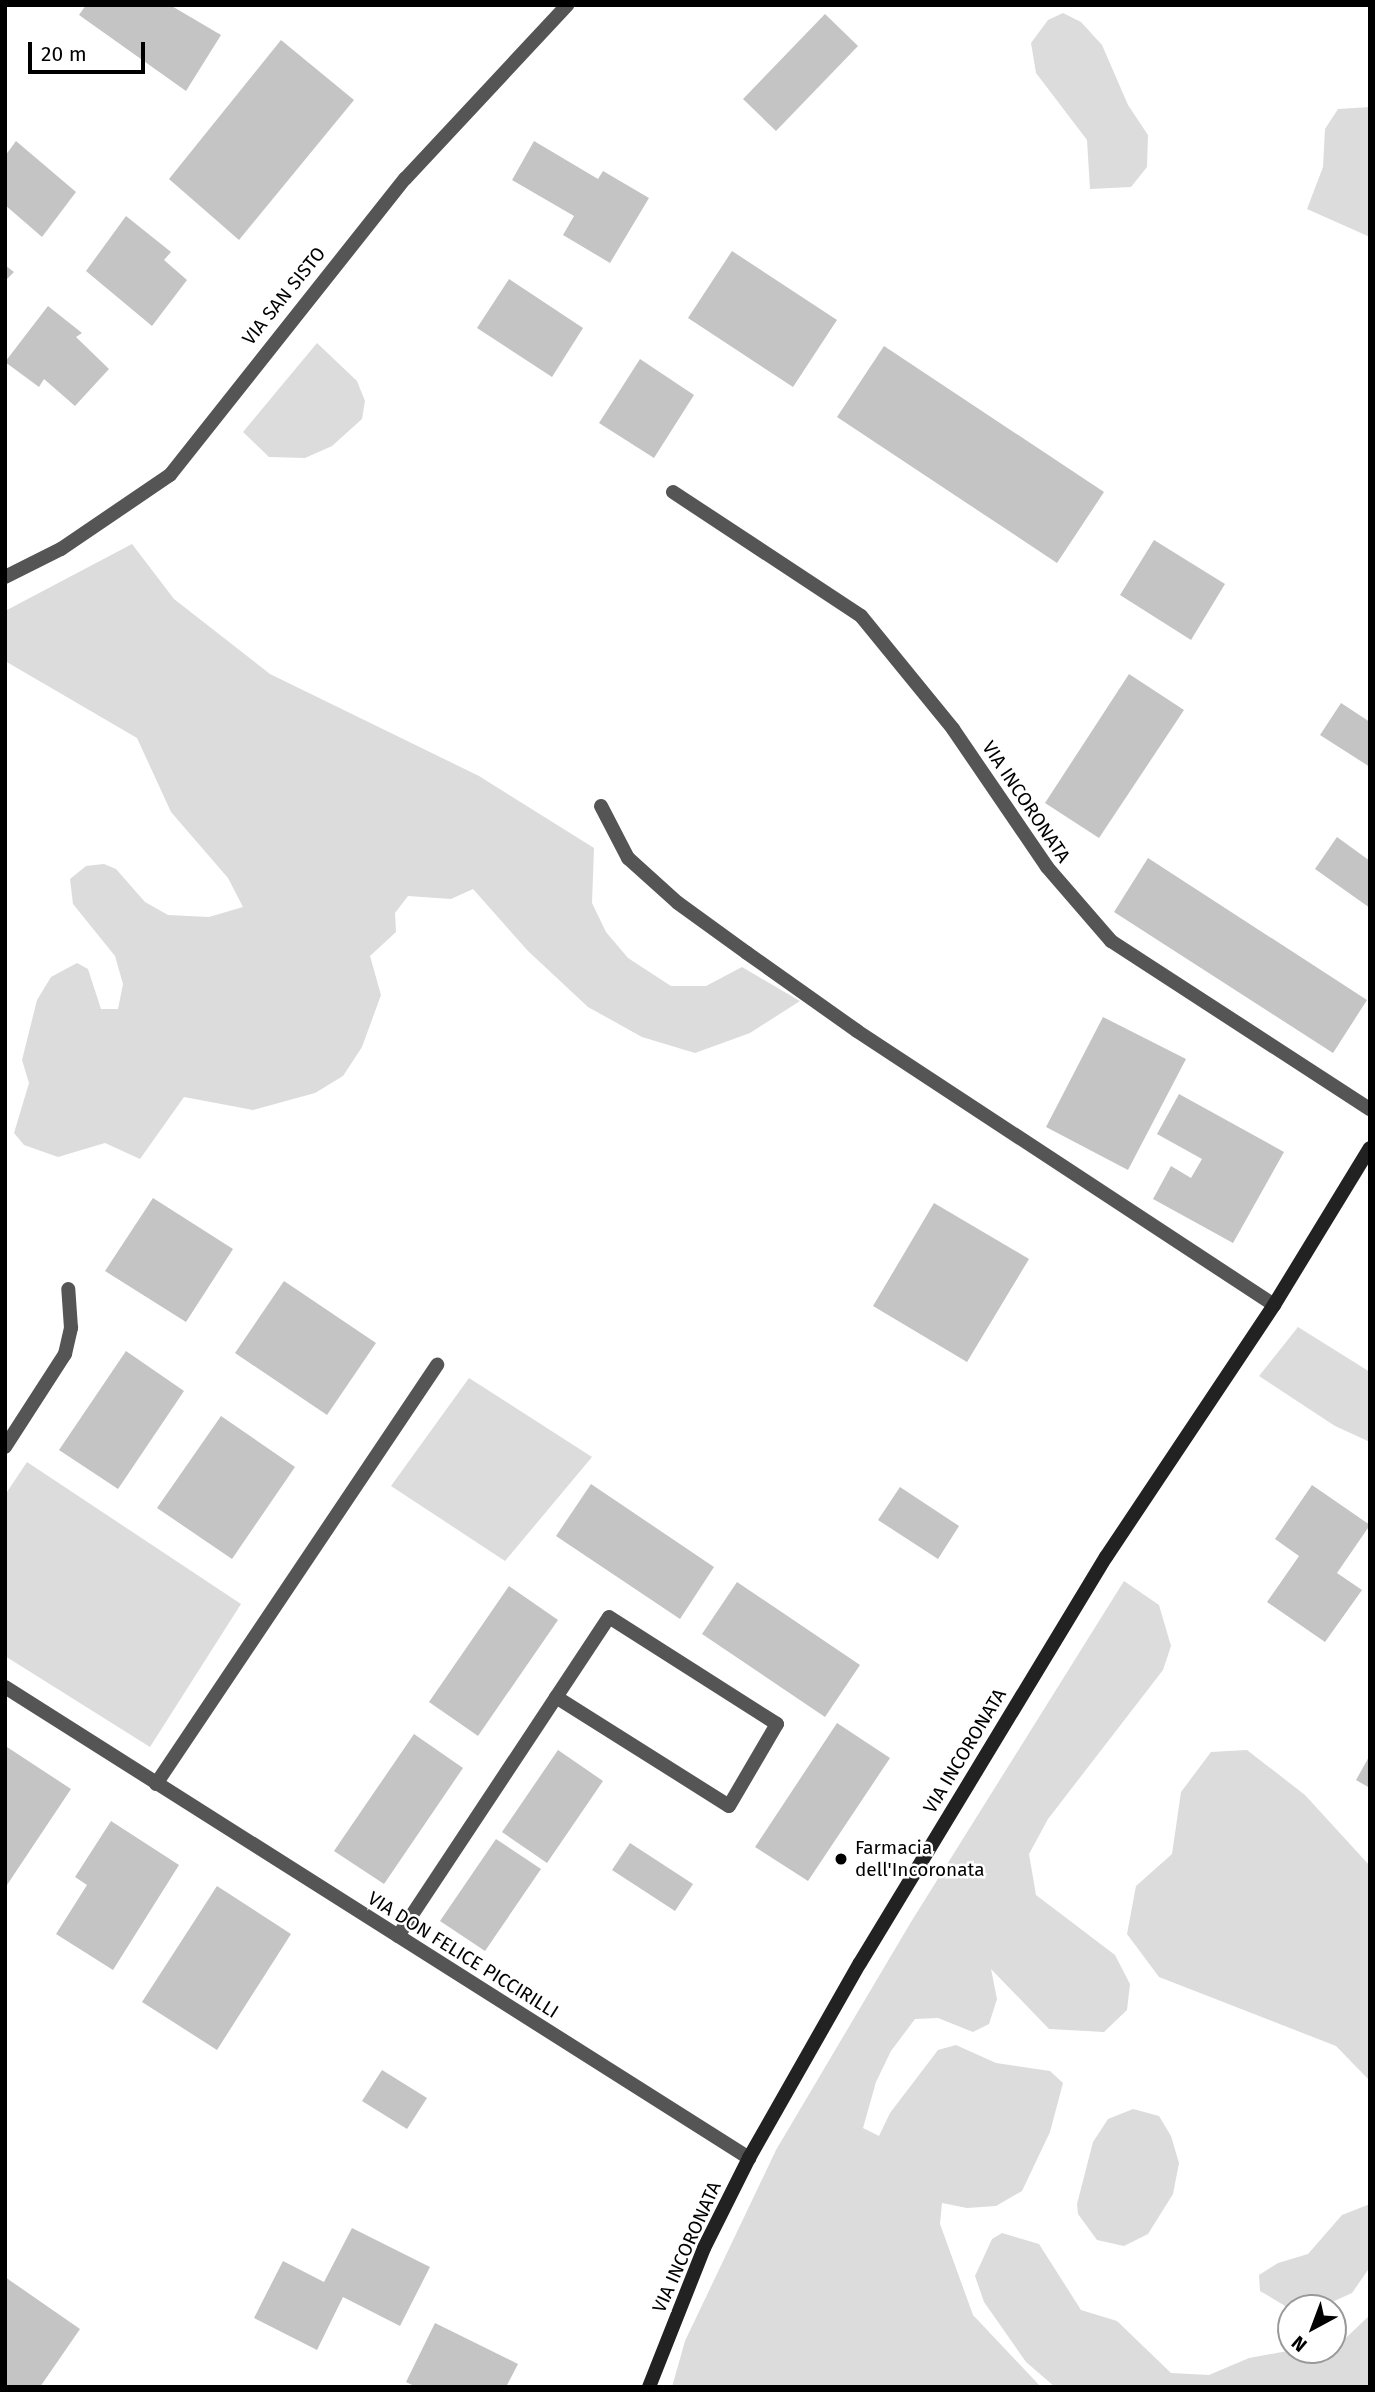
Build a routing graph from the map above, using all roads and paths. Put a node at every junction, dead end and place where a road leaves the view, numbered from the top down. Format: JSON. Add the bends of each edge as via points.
{"nodes":[{"id":1,"x":567,"y":5,"type":"edge"},
{"id":2,"x":673,"y":492,"type":"dead end"},
{"id":3,"x":5,"y":577,"type":"edge"},
{"id":4,"x":601,"y":806,"type":"dead end"},
{"id":5,"x":1370,"y":1109,"type":"edge"},
{"id":6,"x":1370,"y":1148,"type":"edge"},
{"id":7,"x":68,"y":1289,"type":"dead end"},
{"id":8,"x":1274,"y":1305,"type":"junction"},
{"id":9,"x":437,"y":1365,"type":"dead end"},
{"id":10,"x":5,"y":1447,"type":"edge"},
{"id":11,"x":5,"y":1687,"type":"edge"},
{"id":12,"x":556,"y":1697,"type":"junction"},
{"id":13,"x":156,"y":1784,"type":"junction"},
{"id":14,"x":398,"y":1936,"type":"junction"},
{"id":15,"x":749,"y":2158,"type":"junction"},
{"id":16,"x":649,"y":2387,"type":"edge"}],
"edges":[{"from":1,"to":3,"type":"street","name":"VIA SAN SISTO","via":[[405,179],[170,475],[61,549]]},
{"from":2,"to":5,"type":"street","name":"VIA INCORONATA","via":[[862,615],[953,729],[1046,867],[1111,941]]},
{"from":4,"to":8,"type":"street","via":[[628,858],[678,903],[857,1031]]},
{"from":6,"to":8,"type":"main road","name":"VIA INCORONATA"},
{"from":7,"to":10,"type":"street","via":[[71,1328],[65,1354]]},
{"from":8,"to":15,"type":"main road","name":"VIA INCORONATA","via":[[1055,1638]]},
{"from":9,"to":13,"type":"street"},
{"from":11,"to":13,"type":"street","name":"VIA DON FELICE PICCIRILLI"},
{"from":12,"to":12,"type":"street","via":[[609,1618],[777,1724],[729,1806]]},
{"from":12,"to":14,"type":"street"},
{"from":13,"to":14,"type":"street","name":"VIA DON FELICE PICCIRILLI"},
{"from":14,"to":15,"type":"street","name":"VIA DON FELICE PICCIRILLI"},
{"from":15,"to":16,"type":"main road","name":"VIA INCORONATA","via":[[704,2248]]}]}
